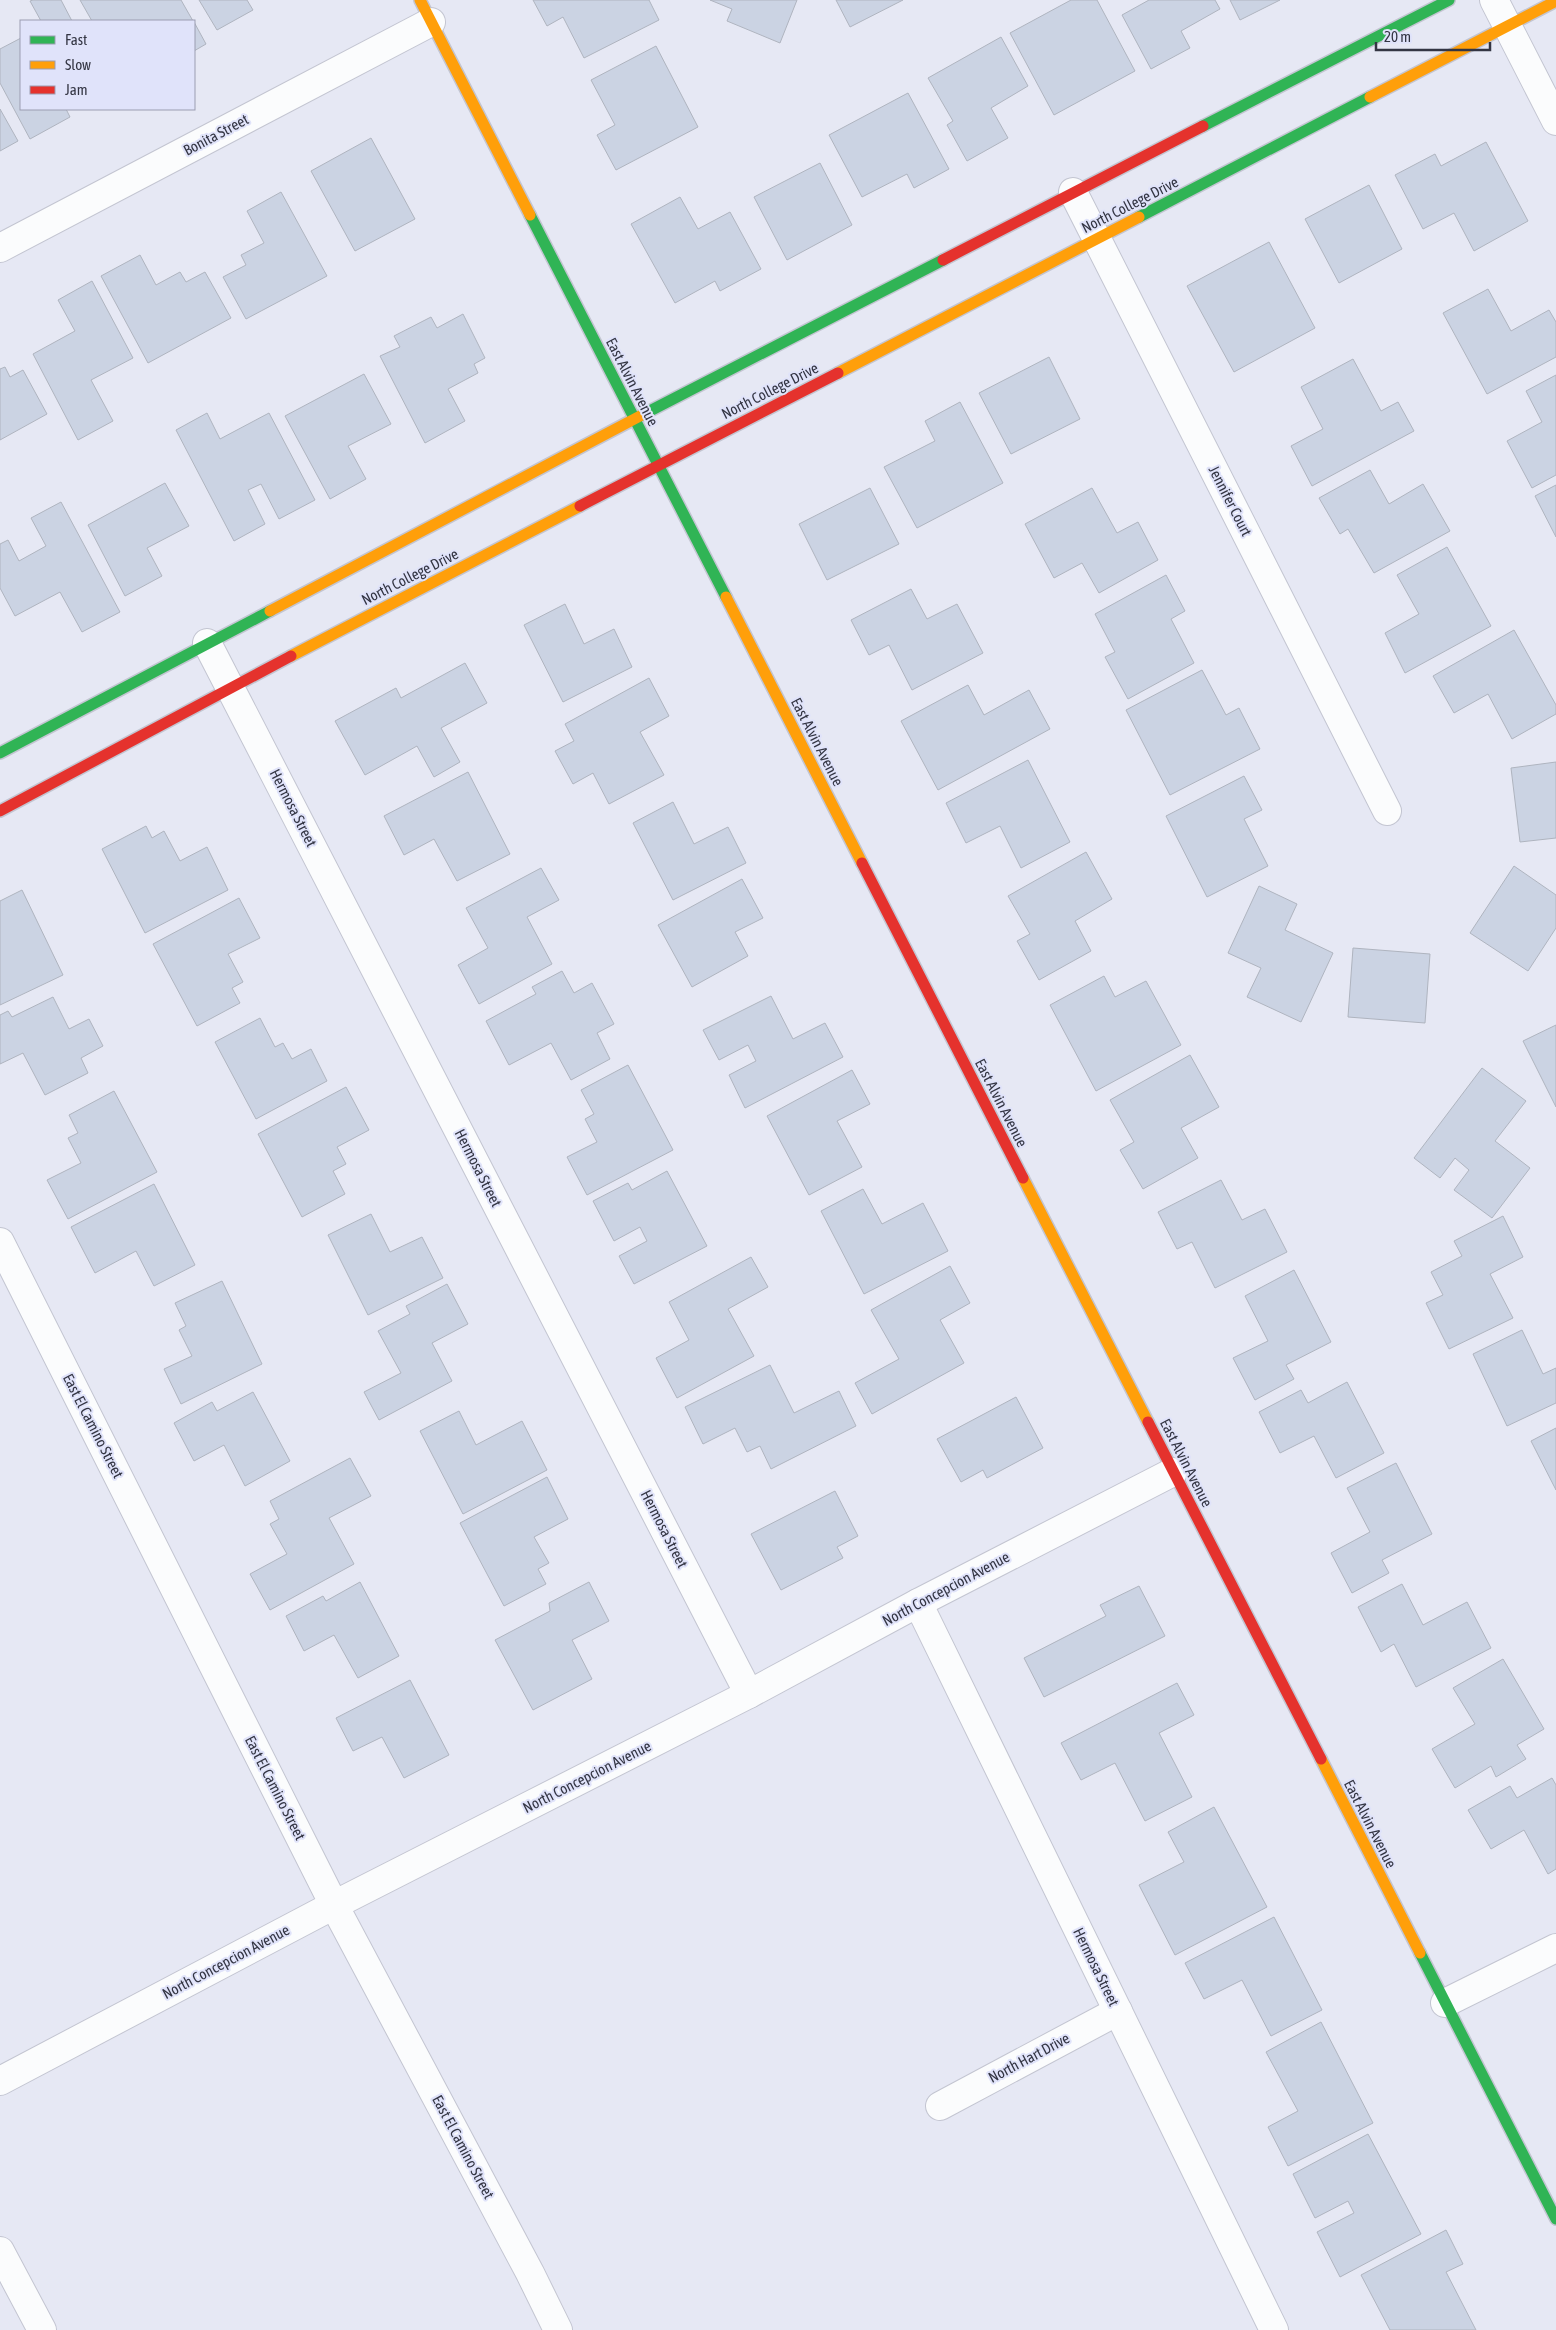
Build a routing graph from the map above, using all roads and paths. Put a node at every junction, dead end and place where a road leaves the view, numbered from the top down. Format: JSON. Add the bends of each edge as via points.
{"nodes":[{"id":1,"x":1448,"y":0,"type":"edge"},
{"id":2,"x":1494,"y":0,"type":"edge"},
{"id":3,"x":1556,"y":1,"type":"edge"},
{"id":4,"x":425,"y":11,"type":"edge"},
{"id":5,"x":1507,"y":26,"type":"junction"},
{"id":6,"x":1556,"y":121,"type":"edge"},
{"id":7,"x":1073,"y":192,"type":"junction"},
{"id":8,"x":1097,"y":239,"type":"junction"},
{"id":9,"x":0,"y":248,"type":"edge"},
{"id":10,"x":634,"y":419,"type":"junction"},
{"id":11,"x":658,"y":465,"type":"junction"},
{"id":12,"x":207,"y":643,"type":"junction"},
{"id":13,"x":230,"y":687,"type":"junction"},
{"id":14,"x":0,"y":753,"type":"edge"},
{"id":15,"x":0,"y":811,"type":"edge"},
{"id":16,"x":1387,"y":811,"type":"dead end"},
{"id":17,"x":0,"y":1242,"type":"edge"},
{"id":18,"x":1173,"y":1472,"type":"junction"},
{"id":19,"x":918,"y":1603,"type":"junction"},
{"id":20,"x":749,"y":1694,"type":"junction"},
{"id":21,"x":334,"y":1905,"type":"junction"},
{"id":22,"x":1556,"y":1948,"type":"edge"},
{"id":23,"x":1445,"y":2003,"type":"junction"},
{"id":24,"x":1118,"y":2011,"type":"junction"},
{"id":25,"x":0,"y":2081,"type":"edge"},
{"id":26,"x":940,"y":2106,"type":"dead end"},
{"id":27,"x":1556,"y":2219,"type":"edge"},
{"id":28,"x":0,"y":2251,"type":"edge"},
{"id":29,"x":42,"y":2330,"type":"edge"},
{"id":30,"x":558,"y":2330,"type":"edge"},
{"id":31,"x":1274,"y":2330,"type":"edge"}],
"edges":[{"from":1,"to":7,"type":"street"},
{"from":2,"to":5,"type":"street"},
{"from":3,"to":5,"type":"street","name":"North College Drive"},
{"from":4,"to":9,"type":"street","name":"Bonita Street"},
{"from":4,"to":10,"type":"street","name":"East Alvin Avenue"},
{"from":5,"to":6,"type":"street"},
{"from":5,"to":8,"type":"street","name":"North College Drive"},
{"from":7,"to":8,"type":"street","name":"Jennifer Court"},
{"from":7,"to":10,"type":"street"},
{"from":8,"to":11,"type":"street","name":"North College Drive"},
{"from":8,"to":16,"type":"street","name":"Jennifer Court"},
{"from":10,"to":11,"type":"street","name":"East Alvin Avenue"},
{"from":10,"to":12,"type":"street"},
{"from":11,"to":13,"type":"street","name":"North College Drive"},
{"from":11,"to":18,"type":"street","name":"East Alvin Avenue"},
{"from":12,"to":13,"type":"street","name":"Hermosa Street"},
{"from":12,"to":14,"type":"street"},
{"from":13,"to":15,"type":"street","name":"North College Drive"},
{"from":13,"to":20,"type":"street","name":"Hermosa Street"},
{"from":17,"to":21,"type":"street","name":"East El Camino Street"},
{"from":18,"to":19,"type":"street","name":"North Concepcion Avenue"},
{"from":18,"to":23,"type":"street","name":"East Alvin Avenue"},
{"from":19,"to":20,"type":"street","name":"North Concepcion Avenue"},
{"from":19,"to":24,"type":"street","name":"Hermosa Street"},
{"from":20,"to":21,"type":"street","name":"North Concepcion Avenue"},
{"from":21,"to":25,"type":"street","name":"North Concepcion Avenue"},
{"from":21,"to":30,"type":"street","name":"East El Camino Street"},
{"from":22,"to":23,"type":"street"},
{"from":23,"to":27,"type":"street","name":"East Alvin Avenue"},
{"from":24,"to":26,"type":"street","name":"North Hart Drive"},
{"from":24,"to":31,"type":"street","name":"Hermosa Street"},
{"from":28,"to":29,"type":"street"}]}
